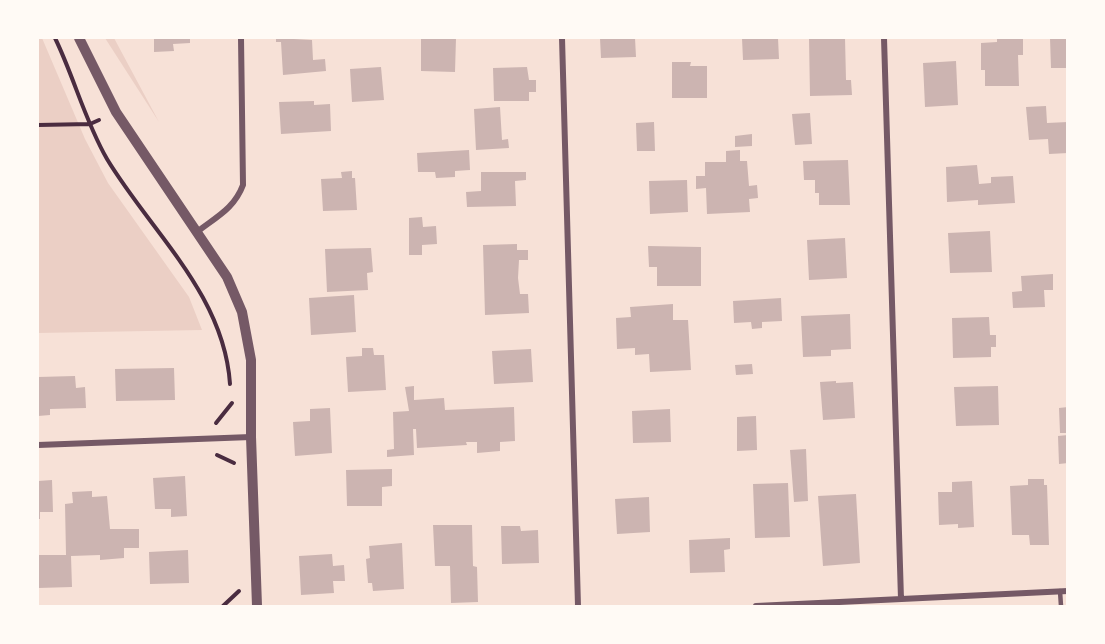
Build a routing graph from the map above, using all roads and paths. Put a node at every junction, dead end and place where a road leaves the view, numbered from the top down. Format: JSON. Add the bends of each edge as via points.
{"nodes":[{"id":1,"x":55,"y":38,"type":"edge"},
{"id":2,"x":79,"y":38,"type":"edge"},
{"id":3,"x":241,"y":38,"type":"edge"},
{"id":4,"x":562,"y":38,"type":"edge"},
{"id":5,"x":884,"y":38,"type":"edge"},
{"id":6,"x":116,"y":112,"type":"junction"},
{"id":7,"x":38,"y":124,"type":"edge"},
{"id":8,"x":90,"y":124,"type":"junction"},
{"id":9,"x":197,"y":232,"type":"junction"},
{"id":10,"x":213,"y":427,"type":"dead end"},
{"id":11,"x":250,"y":437,"type":"junction"},
{"id":12,"x":38,"y":445,"type":"edge"},
{"id":13,"x":1064,"y":591,"type":"edge"},
{"id":14,"x":901,"y":599,"type":"junction"},
{"id":15,"x":257,"y":606,"type":"edge"},
{"id":16,"x":578,"y":606,"type":"edge"},
{"id":17,"x":756,"y":606,"type":"edge"},
{"id":18,"x":1061,"y":606,"type":"edge"}],
"edges":[{"from":1,"to":8,"type":"path"},
{"from":2,"to":6,"type":"street"},
{"from":3,"to":9,"type":"street","via":[[243,185],[228,209]]},
{"from":4,"to":16,"type":"street"},
{"from":5,"to":14,"type":"street"},
{"from":6,"to":8,"type":"path"},
{"from":6,"to":9,"type":"street"},
{"from":7,"to":8,"type":"path"},
{"from":8,"to":10,"type":"path","via":[[108,159],[200,292],[222,339],[232,404]]},
{"from":9,"to":11,"type":"street","via":[[227,277],[242,312],[251,360]]},
{"from":11,"to":12,"type":"street"},
{"from":11,"to":15,"type":"street"},
{"from":13,"to":14,"type":"street"},
{"from":13,"to":18,"type":"lane"},
{"from":14,"to":17,"type":"street"}]}
